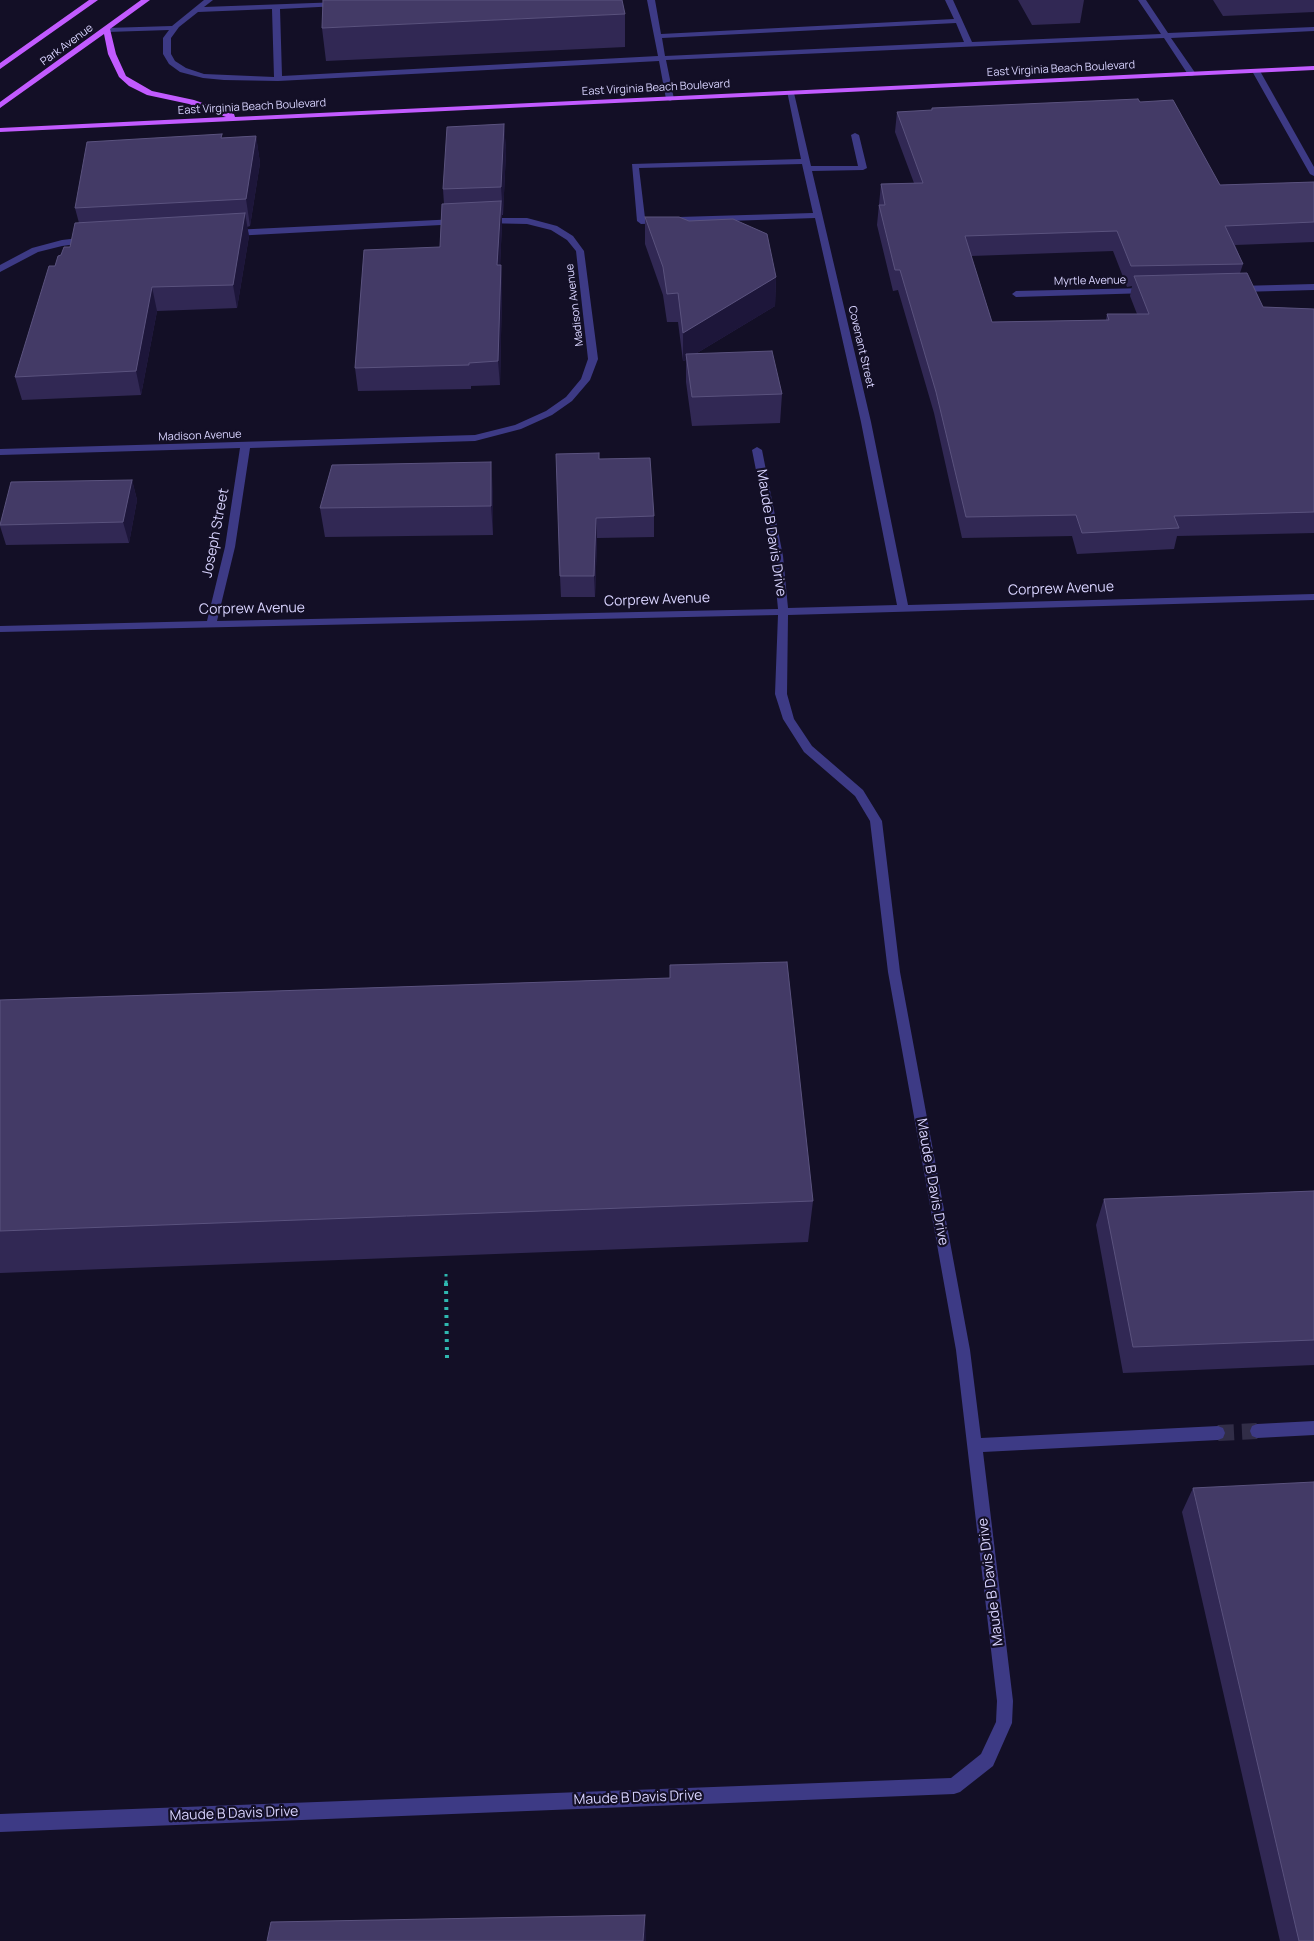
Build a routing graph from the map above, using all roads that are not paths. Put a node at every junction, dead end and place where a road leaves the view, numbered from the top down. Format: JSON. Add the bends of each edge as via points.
{"nodes":[{"id":1,"x":94,"y":0,"type":"edge"},
{"id":2,"x":146,"y":0,"type":"edge"},
{"id":3,"x":209,"y":0,"type":"edge"},
{"id":4,"x":651,"y":0,"type":"edge"},
{"id":5,"x":950,"y":0,"type":"edge"},
{"id":6,"x":1142,"y":0,"type":"edge"},
{"id":7,"x":342,"y":3,"type":"edge"},
{"id":8,"x":276,"y":6,"type":"junction"},
{"id":9,"x":196,"y":10,"type":"junction"},
{"id":10,"x":958,"y":21,"type":"junction"},
{"id":11,"x":174,"y":28,"type":"junction"},
{"id":12,"x":1314,"y":28,"type":"edge"},
{"id":13,"x":107,"y":30,"type":"junction"},
{"id":14,"x":1164,"y":34,"type":"junction"},
{"id":15,"x":658,"y":36,"type":"junction"},
{"id":16,"x":969,"y":44,"type":"junction"},
{"id":17,"x":663,"y":58,"type":"junction"},
{"id":18,"x":0,"y":67,"type":"edge"},
{"id":19,"x":1314,"y":68,"type":"edge"},
{"id":20,"x":1256,"y":71,"type":"junction"},
{"id":21,"x":1192,"y":74,"type":"junction"},
{"id":22,"x":278,"y":79,"type":"junction"},
{"id":23,"x":790,"y":93,"type":"junction"},
{"id":24,"x":670,"y":99,"type":"junction"},
{"id":25,"x":0,"y":106,"type":"edge"},
{"id":26,"x":238,"y":118,"type":"junction"},
{"id":27,"x":0,"y":130,"type":"edge"},
{"id":28,"x":855,"y":135,"type":"dead end"},
{"id":29,"x":807,"y":165,"type":"junction"},
{"id":30,"x":1314,"y":174,"type":"edge"},
{"id":31,"x":819,"y":215,"type":"junction"},
{"id":32,"x":226,"y":233,"type":"edge"},
{"id":33,"x":99,"y":239,"type":"edge"},
{"id":34,"x":0,"y":269,"type":"edge"},
{"id":35,"x":1314,"y":287,"type":"edge"},
{"id":36,"x":1225,"y":289,"type":"edge"},
{"id":37,"x":1155,"y":291,"type":"edge"},
{"id":38,"x":1016,"y":294,"type":"dead end"},
{"id":39,"x":245,"y":446,"type":"junction"},
{"id":40,"x":757,"y":450,"type":"dead end"},
{"id":41,"x":0,"y":452,"type":"edge"},
{"id":42,"x":1314,"y":597,"type":"edge"},
{"id":43,"x":903,"y":608,"type":"junction"},
{"id":44,"x":783,"y":612,"type":"junction"},
{"id":45,"x":211,"y":625,"type":"junction"},
{"id":46,"x":0,"y":630,"type":"edge"},
{"id":47,"x":1314,"y":1428,"type":"edge"},
{"id":48,"x":1257,"y":1431,"type":"tunnel mouth"},
{"id":49,"x":1218,"y":1433,"type":"tunnel mouth"},
{"id":50,"x":974,"y":1445,"type":"junction"},
{"id":51,"x":0,"y":1823,"type":"edge"}],
"edges":[{"from":1,"to":18,"type":"main road","name":"Park Avenue"},
{"from":2,"to":13,"type":"main road","name":"Park Avenue"},
{"from":3,"to":9,"type":"street"},
{"from":4,"to":15,"type":"street"},
{"from":5,"to":10,"type":"street"},
{"from":6,"to":14,"type":"street"},
{"from":7,"to":8,"type":"street"},
{"from":8,"to":9,"type":"street"},
{"from":8,"to":22,"type":"street"},
{"from":9,"to":11,"type":"street"},
{"from":10,"to":15,"type":"street"},
{"from":10,"to":16,"type":"street"},
{"from":11,"to":13,"type":"street"},
{"from":11,"to":22,"type":"street","via":[[167,38],[167,54],[183,70],[203,76]]},
{"from":12,"to":14,"type":"street"},
{"from":13,"to":25,"type":"main road","name":"Park Avenue"},
{"from":13,"to":26,"type":"main road","via":[[112,54],[123,77],[132,84],[150,93],[192,102]]},
{"from":14,"to":16,"type":"street"},
{"from":14,"to":21,"type":"street"},
{"from":15,"to":17,"type":"street"},
{"from":16,"to":17,"type":"street"},
{"from":17,"to":22,"type":"street"},
{"from":17,"to":24,"type":"street"},
{"from":19,"to":20,"type":"main road","name":"East Virginia Beach Boulevard"},
{"from":20,"to":21,"type":"main road","name":"East Virginia Beach Boulevard"},
{"from":20,"to":30,"type":"street"},
{"from":21,"to":23,"type":"main road","name":"East Virginia Beach Boulevard"},
{"from":23,"to":24,"type":"main road","name":"East Virginia Beach Boulevard"},
{"from":23,"to":29,"type":"street","name":"Covenant Street"},
{"from":24,"to":26,"type":"main road","name":"East Virginia Beach Boulevard"},
{"from":26,"to":27,"type":"main road","name":"East Virginia Beach Boulevard"},
{"from":28,"to":29,"type":"street","via":[[863,168]]},
{"from":29,"to":31,"type":"street","name":"Covenant Street"},
{"from":29,"to":31,"type":"street","via":[[635,166],[641,221]]},
{"from":31,"to":43,"type":"street","name":"Covenant Street","via":[[866,422]]},
{"from":32,"to":39,"type":"street","name":"Madison Avenue","via":[[512,220],[554,228],[570,238],[580,250],[593,359],[585,380],[568,399],[549,413],[518,427],[475,438]]},
{"from":33,"to":34,"type":"street","via":[[35,250]]},
{"from":35,"to":36,"type":"street"},
{"from":37,"to":38,"type":"street","name":"Myrtle Avenue"},
{"from":39,"to":41,"type":"street","name":"Madison Avenue"},
{"from":39,"to":45,"type":"street","name":"Joseph Street","via":[[230,547]]},
{"from":40,"to":44,"type":"street","name":"Maude B Davis Drive","via":[[778,556]]},
{"from":42,"to":43,"type":"street","name":"Corprew Avenue"},
{"from":43,"to":44,"type":"street","name":"Corprew Avenue"},
{"from":44,"to":45,"type":"street","name":"Corprew Avenue"},
{"from":44,"to":50,"type":"street","name":"Maude B Davis Drive","via":[[781,694],[789,719],[808,749],[859,792],[876,821],[894,972],[963,1350]]},
{"from":45,"to":46,"type":"street","name":"Corprew Avenue"},
{"from":47,"to":48,"type":"street"},
{"from":49,"to":50,"type":"street"},
{"from":50,"to":51,"type":"street","name":"Maude B Davis Drive","via":[[1005,1701],[1004,1723],[987,1760],[954,1786]]}]}
